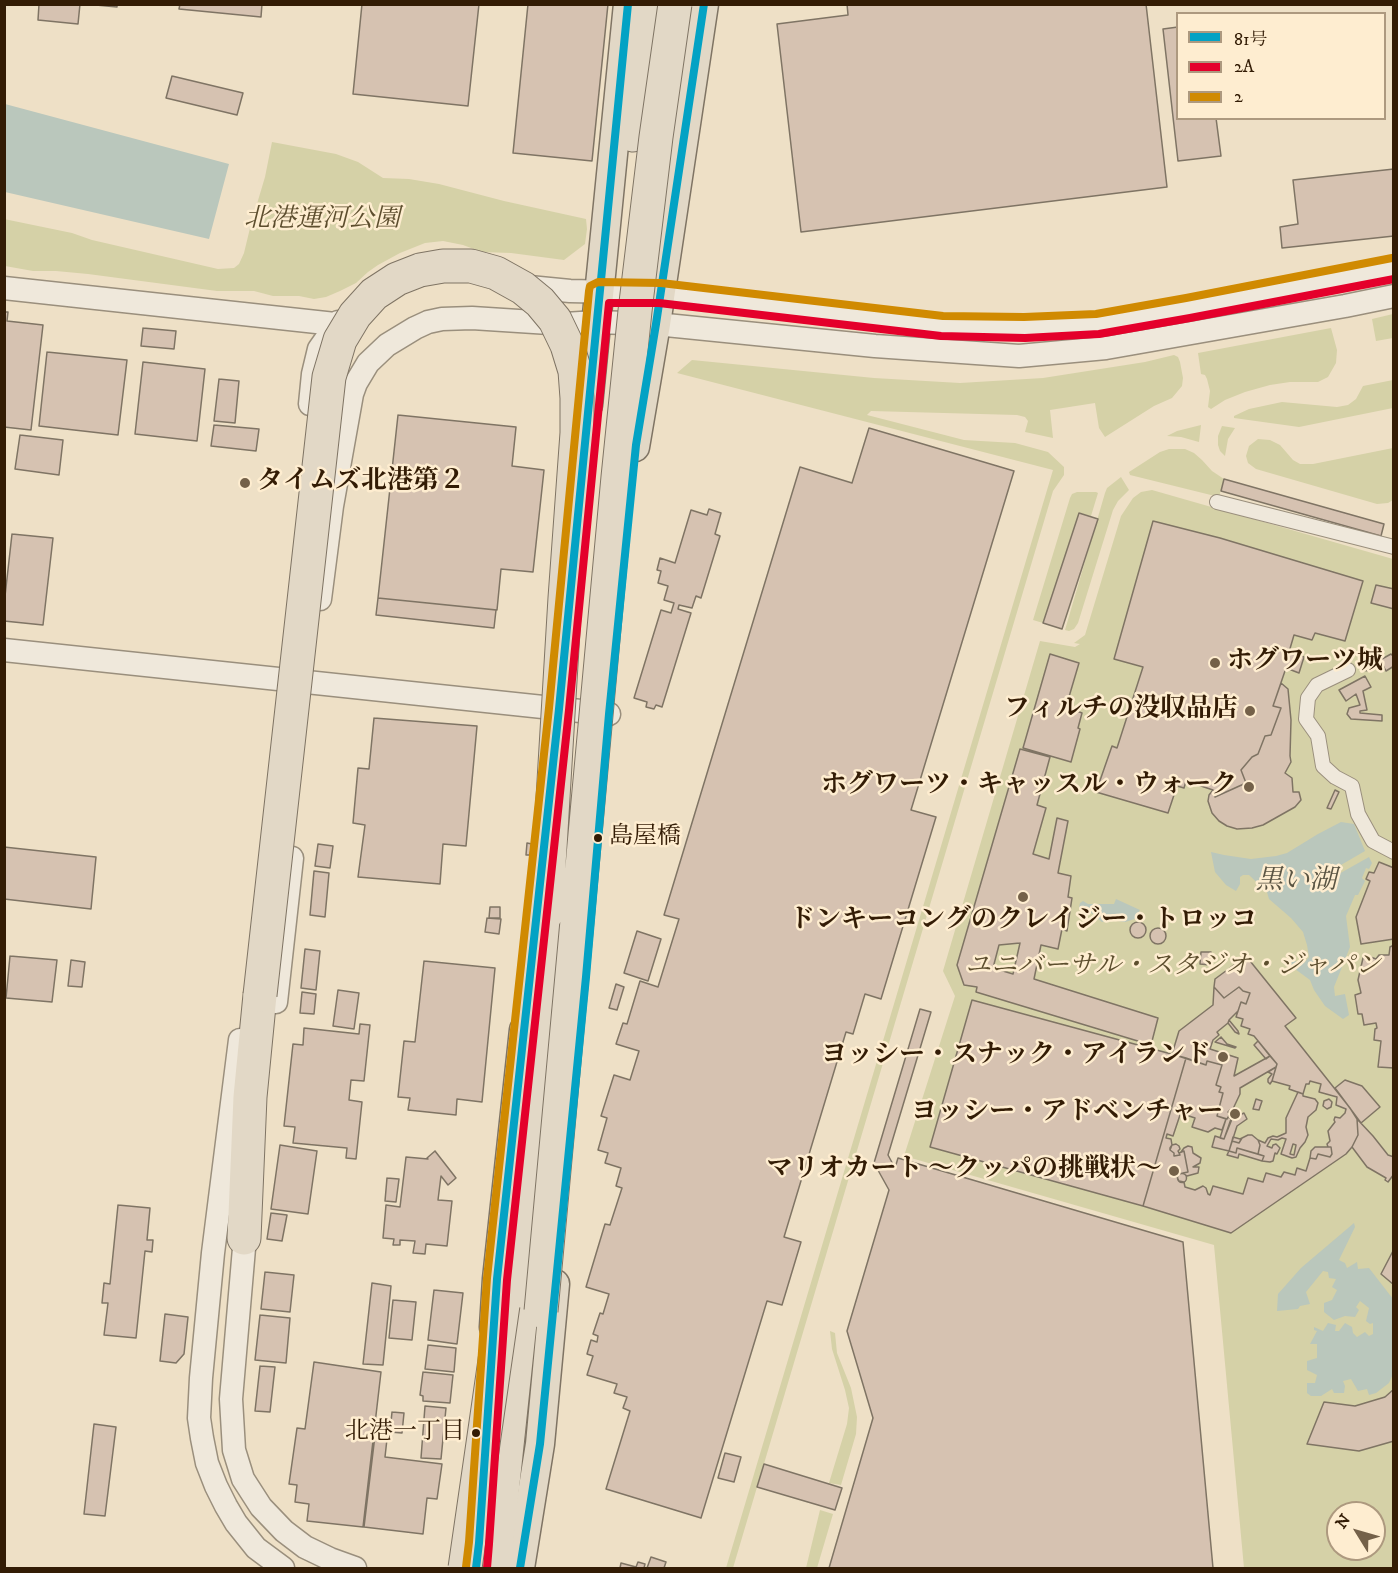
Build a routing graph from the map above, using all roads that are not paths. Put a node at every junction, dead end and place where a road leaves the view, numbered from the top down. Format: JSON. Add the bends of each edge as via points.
{"nodes":[{"id":1,"x":628,"y":4,"type":"edge"},
{"id":2,"x":646,"y":4,"type":"edge"},
{"id":3,"x":653,"y":4,"type":"edge"},
{"id":4,"x":675,"y":4,"type":"edge"},
{"id":5,"x":704,"y":4,"type":"edge"},
{"id":6,"x":633,"y":135,"type":"junction"},
{"id":7,"x":1394,"y":268,"type":"edge"},
{"id":8,"x":4,"y":288,"type":"edge"},
{"id":9,"x":599,"y":292,"type":"junction"},
{"id":10,"x":660,"y":293,"type":"junction"},
{"id":11,"x":1394,"y":296,"type":"edge"},
{"id":12,"x":596,"y":322,"type":"junction"},
{"id":13,"x":336,"y":324,"type":"junction"},
{"id":14,"x":656,"y":324,"type":"junction"},
{"id":15,"x":1217,"y":502,"type":"dead end"},
{"id":16,"x":1394,"y":547,"type":"edge"},
{"id":17,"x":4,"y":650,"type":"edge"},
{"id":18,"x":1348,"y":670,"type":"dead end"},
{"id":19,"x":282,"y":679,"type":"junction"},
{"id":20,"x":310,"y":682,"type":"junction"},
{"id":21,"x":559,"y":709,"type":"junction"},
{"id":22,"x":608,"y":724,"type":"junction"},
{"id":23,"x":1394,"y":852,"type":"edge"},
{"id":24,"x":554,"y":912,"type":"junction"},
{"id":25,"x":244,"y":1238,"type":"junction"},
{"id":26,"x":503,"y":1305,"type":"junction"},
{"id":27,"x":283,"y":1569,"type":"edge"},
{"id":28,"x":355,"y":1569,"type":"edge"},
{"id":29,"x":465,"y":1569,"type":"edge"},
{"id":30,"x":477,"y":1569,"type":"edge"},
{"id":31,"x":494,"y":1569,"type":"edge"},
{"id":32,"x":512,"y":1569,"type":"edge"},
{"id":33,"x":520,"y":1569,"type":"edge"}],
"edges":[{"from":1,"to":9,"type":"main road"},
{"from":2,"to":6,"type":"highway"},
{"from":3,"to":6,"type":"highway"},
{"from":4,"to":32,"type":"highway","bridge":true,"via":[[635,311],[542,1311]]},
{"from":5,"to":10,"type":"main road"},
{"from":6,"to":24,"type":"highway","bridge":true},
{"from":7,"to":10,"type":"street","via":[[1097,324],[1024,328],[942,326]]},
{"from":8,"to":13,"type":"street"},
{"from":9,"to":10,"type":"street"},
{"from":9,"to":12,"type":"main road"},
{"from":9,"to":13,"type":"street","via":[[428,280],[397,287],[362,303]]},
{"from":10,"to":14,"type":"main road"},
{"from":11,"to":14,"type":"street","via":[[1106,348],[1019,356]]},
{"from":12,"to":14,"type":"street"},
{"from":12,"to":20,"type":"street","via":[[472,318],[428,322],[403,334],[368,363],[352,393],[332,506]]},
{"from":12,"to":21,"type":"main road"},
{"from":13,"to":19,"type":"street","via":[[319,349],[313,374]]},
{"from":14,"to":22,"type":"main road","via":[[636,445]]},
{"from":15,"to":16,"type":"street"},
{"from":17,"to":19,"type":"street"},
{"from":18,"to":23,"type":"street","via":[[1317,685],[1308,698],[1306,719],[1318,736],[1323,766],[1352,786],[1358,814],[1373,841]]},
{"from":19,"to":20,"type":"street"},
{"from":19,"to":27,"type":"street","via":[[213,1254],[199,1418],[207,1464],[226,1506],[256,1548]]},
{"from":20,"to":21,"type":"street"},
{"from":20,"to":25,"type":"street","via":[[267,1076]]},
{"from":21,"to":22,"type":"street"},
{"from":21,"to":30,"type":"main road","via":[[497,1279]]},
{"from":22,"to":24,"type":"highway"},
{"from":22,"to":33,"type":"main road","via":[[540,1444]]},
{"from":24,"to":25,"type":"highway","bridge":true,"via":[[565,598],[577,433],[575,371],[555,320],[523,288],[496,273],[471,266],[420,270],[374,294],[355,315],[340,340],[329,377],[260,995],[250,1097]]},
{"from":24,"to":26,"type":"highway"},
{"from":24,"to":31,"type":"highway","via":[[508,1450]]},
{"from":25,"to":28,"type":"street","via":[[231,1399],[234,1450],[243,1479],[261,1508],[284,1531],[304,1547]]},
{"from":26,"to":29,"type":"highway","bridge":true},
{"from":26,"to":30,"type":"highway","bridge":true}]}
